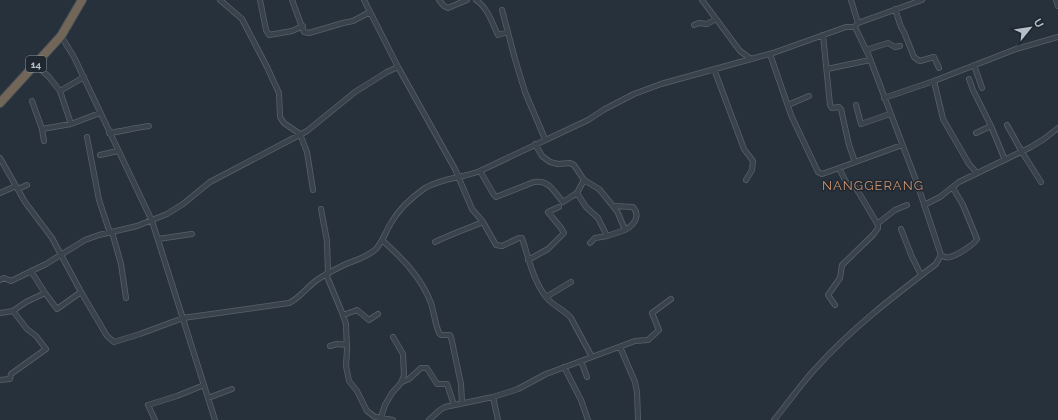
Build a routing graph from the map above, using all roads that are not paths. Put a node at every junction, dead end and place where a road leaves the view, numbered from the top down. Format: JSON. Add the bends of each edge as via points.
{"nodes":[{"id":1,"x":82,"y":0,"type":"edge"},
{"id":2,"x":220,"y":0,"type":"edge"},
{"id":3,"x":260,"y":0,"type":"edge"},
{"id":4,"x":292,"y":0,"type":"edge"},
{"id":5,"x":364,"y":0,"type":"edge"},
{"id":6,"x":439,"y":0,"type":"edge"},
{"id":7,"x":467,"y":0,"type":"edge"},
{"id":8,"x":476,"y":0,"type":"edge"},
{"id":9,"x":702,"y":0,"type":"edge"},
{"id":10,"x":851,"y":0,"type":"edge"},
{"id":11,"x":922,"y":0,"type":"edge"},
{"id":12,"x":1056,"y":0,"type":"edge"},
{"id":13,"x":1058,"y":6,"type":"edge"},
{"id":14,"x":896,"y":9,"type":"junction"},
{"id":15,"x":502,"y":10,"type":"dead end"},
{"id":16,"x":370,"y":12,"type":"junction"},
{"id":17,"x":716,"y":19,"type":"junction"},
{"id":18,"x":694,"y":25,"type":"dead end"},
{"id":19,"x":856,"y":25,"type":"junction"},
{"id":20,"x":303,"y":26,"type":"junction"},
{"id":21,"x":508,"y":32,"type":"junction"},
{"id":22,"x":823,"y":35,"type":"junction"},
{"id":23,"x":61,"y":36,"type":"junction"},
{"id":24,"x":1058,"y":37,"type":"edge"},
{"id":25,"x":900,"y":46,"type":"dead end"},
{"id":26,"x":866,"y":50,"type":"junction"},
{"id":27,"x":770,"y":54,"type":"junction"},
{"id":28,"x":751,"y":59,"type":"junction"},
{"id":29,"x":870,"y":60,"type":"junction"},
{"id":30,"x":36,"y":65,"type":"junction"},
{"id":31,"x":974,"y":65,"type":"junction"},
{"id":32,"x":398,"y":67,"type":"junction"},
{"id":33,"x":939,"y":68,"type":"dead end"},
{"id":34,"x":714,"y":69,"type":"junction"},
{"id":35,"x":827,"y":69,"type":"junction"},
{"id":36,"x":84,"y":78,"type":"junction"},
{"id":37,"x":969,"y":79,"type":"dead end"},
{"id":38,"x":934,"y":81,"type":"junction"},
{"id":39,"x":982,"y":88,"type":"dead end"},
{"id":40,"x":60,"y":91,"type":"junction"},
{"id":41,"x":809,"y":96,"type":"dead end"},
{"id":42,"x":884,"y":98,"type":"junction"},
{"id":43,"x":32,"y":101,"type":"dead end"},
{"id":44,"x":0,"y":104,"type":"edge"},
{"id":45,"x":788,"y":105,"type":"junction"},
{"id":46,"x":856,"y":105,"type":"dead end"},
{"id":47,"x":100,"y":113,"type":"junction"},
{"id":48,"x":890,"y":114,"type":"junction"},
{"id":49,"x":71,"y":124,"type":"junction"},
{"id":50,"x":1007,"y":125,"type":"dead end"},
{"id":51,"x":149,"y":126,"type":"dead end"},
{"id":52,"x":991,"y":126,"type":"junction"},
{"id":53,"x":1058,"y":128,"type":"edge"},
{"id":54,"x":42,"y":129,"type":"junction"},
{"id":55,"x":109,"y":133,"type":"junction"},
{"id":56,"x":976,"y":133,"type":"dead end"},
{"id":57,"x":300,"y":134,"type":"junction"},
{"id":58,"x":87,"y":137,"type":"dead end"},
{"id":59,"x":545,"y":139,"type":"junction"},
{"id":60,"x":44,"y":141,"type":"dead end"},
{"id":61,"x":535,"y":144,"type":"junction"},
{"id":62,"x":902,"y":145,"type":"junction"},
{"id":63,"x":118,"y":151,"type":"junction"},
{"id":64,"x":1022,"y":152,"type":"junction"},
{"id":65,"x":100,"y":155,"type":"dead end"},
{"id":66,"x":0,"y":158,"type":"edge"},
{"id":67,"x":1005,"y":160,"type":"junction"},
{"id":68,"x":854,"y":162,"type":"junction"},
{"id":69,"x":839,"y":168,"type":"junction"},
{"id":70,"x":480,"y":171,"type":"junction"},
{"id":71,"x":977,"y":173,"type":"junction"},
{"id":72,"x":459,"y":178,"type":"junction"},
{"id":73,"x":584,"y":180,"type":"junction"},
{"id":74,"x":746,"y":180,"type":"dead end"},
{"id":75,"x":1041,"y":182,"type":"dead end"},
{"id":76,"x":27,"y":185,"type":"dead end"},
{"id":77,"x":17,"y":188,"type":"junction"},
{"id":78,"x":952,"y":188,"type":"junction"},
{"id":79,"x":313,"y":190,"type":"dead end"},
{"id":80,"x":577,"y":192,"type":"junction"},
{"id":81,"x":0,"y":193,"type":"edge"},
{"id":82,"x":907,"y":205,"type":"dead end"},
{"id":83,"x":924,"y":205,"type":"junction"},
{"id":84,"x":613,"y":206,"type":"junction"},
{"id":85,"x":559,"y":207,"type":"dead end"},
{"id":86,"x":321,"y":209,"type":"dead end"},
{"id":87,"x":152,"y":221,"type":"junction"},
{"id":88,"x":483,"y":222,"type":"junction"},
{"id":89,"x":877,"y":224,"type":"junction"},
{"id":90,"x":901,"y":229,"type":"dead end"},
{"id":91,"x":625,"y":230,"type":"junction"},
{"id":92,"x":111,"y":233,"type":"junction"},
{"id":93,"x":192,"y":234,"type":"dead end"},
{"id":94,"x":607,"y":236,"type":"junction"},
{"id":95,"x":158,"y":239,"type":"junction"},
{"id":96,"x":382,"y":240,"type":"junction"},
{"id":97,"x":435,"y":242,"type":"dead end"},
{"id":98,"x":590,"y":243,"type":"dead end"},
{"id":99,"x":62,"y":255,"type":"junction"},
{"id":100,"x":941,"y":255,"type":"junction"},
{"id":101,"x":528,"y":260,"type":"junction"},
{"id":102,"x":31,"y":271,"type":"junction"},
{"id":103,"x":327,"y":274,"type":"junction"},
{"id":104,"x":921,"y":274,"type":"junction"},
{"id":105,"x":0,"y":280,"type":"edge"},
{"id":106,"x":570,"y":282,"type":"dead end"},
{"id":107,"x":81,"y":292,"type":"junction"},
{"id":108,"x":45,"y":293,"type":"junction"},
{"id":109,"x":126,"y":298,"type":"dead end"},
{"id":110,"x":546,"y":298,"type":"junction"},
{"id":111,"x":670,"y":299,"type":"dead end"},
{"id":112,"x":835,"y":305,"type":"dead end"},
{"id":113,"x":13,"y":311,"type":"junction"},
{"id":114,"x":0,"y":313,"type":"edge"},
{"id":115,"x":378,"y":314,"type":"dead end"},
{"id":116,"x":343,"y":315,"type":"junction"},
{"id":117,"x":183,"y":318,"type":"junction"},
{"id":118,"x":393,"y":337,"type":"dead end"},
{"id":119,"x":347,"y":345,"type":"junction"},
{"id":120,"x":330,"y":346,"type":"dead end"},
{"id":121,"x":620,"y":347,"type":"junction"},
{"id":122,"x":592,"y":357,"type":"junction"},
{"id":123,"x":581,"y":361,"type":"junction"},
{"id":124,"x":564,"y":367,"type":"junction"},
{"id":125,"x":587,"y":377,"type":"dead end"},
{"id":126,"x":0,"y":380,"type":"edge"},
{"id":127,"x":402,"y":382,"type":"junction"},
{"id":128,"x":204,"y":385,"type":"junction"},
{"id":129,"x":232,"y":389,"type":"dead end"},
{"id":130,"x":208,"y":398,"type":"junction"},
{"id":131,"x":493,"y":398,"type":"junction"},
{"id":132,"x":462,"y":403,"type":"junction"},
{"id":133,"x":454,"y":405,"type":"junction"},
{"id":134,"x":374,"y":418,"type":"edge"},
{"id":135,"x":381,"y":418,"type":"junction"},
{"id":136,"x":155,"y":420,"type":"edge"},
{"id":137,"x":215,"y":420,"type":"edge"},
{"id":138,"x":393,"y":420,"type":"edge"},
{"id":139,"x":429,"y":420,"type":"edge"},
{"id":140,"x":498,"y":420,"type":"edge"},
{"id":141,"x":588,"y":420,"type":"edge"},
{"id":142,"x":638,"y":420,"type":"edge"},
{"id":143,"x":774,"y":420,"type":"edge"}],
"edges":[{"from":1,"to":23,"type":"highway","number":"14"},
{"from":2,"to":57,"type":"street","via":[[238,14],[246,25],[268,67],[278,93],[280,119]]},
{"from":3,"to":20,"type":"street","via":[[269,35],[292,31]]},
{"from":4,"to":20,"type":"street"},
{"from":5,"to":16,"type":"street"},
{"from":6,"to":7,"type":"street","via":[[448,8]]},
{"from":8,"to":21,"type":"street","via":[[482,4],[498,35]]},
{"from":9,"to":17,"type":"street"},
{"from":10,"to":19,"type":"street"},
{"from":11,"to":14,"type":"street"},
{"from":12,"to":13,"type":"street"},
{"from":14,"to":19,"type":"street"},
{"from":14,"to":33,"type":"street","via":[[914,58],[920,60],[934,57]]},
{"from":15,"to":21,"type":"street"},
{"from":16,"to":20,"type":"street","via":[[353,21],[309,33],[304,32]]},
{"from":16,"to":32,"type":"street"},
{"from":17,"to":18,"type":"street","via":[[707,24]]},
{"from":17,"to":28,"type":"street","via":[[740,51]]},
{"from":19,"to":22,"type":"street"},
{"from":19,"to":26,"type":"street"},
{"from":21,"to":59,"type":"street","via":[[525,92]]},
{"from":22,"to":27,"type":"street"},
{"from":22,"to":35,"type":"street"},
{"from":23,"to":30,"type":"highway","number":"14"},
{"from":23,"to":36,"type":"street"},
{"from":24,"to":31,"type":"street"},
{"from":25,"to":26,"type":"street","via":[[895,47],[888,43]]},
{"from":26,"to":29,"type":"street"},
{"from":27,"to":28,"type":"street"},
{"from":27,"to":45,"type":"street"},
{"from":28,"to":34,"type":"street"},
{"from":29,"to":35,"type":"street"},
{"from":29,"to":42,"type":"street"},
{"from":30,"to":40,"type":"street","via":[[52,79]]},
{"from":30,"to":44,"type":"highway","number":"14"},
{"from":31,"to":38,"type":"street"},
{"from":31,"to":39,"type":"street"},
{"from":32,"to":57,"type":"street","via":[[355,92]]},
{"from":32,"to":72,"type":"street"},
{"from":34,"to":59,"type":"street","via":[[634,94],[605,108],[588,120]]},
{"from":34,"to":74,"type":"street","via":[[744,149],[753,161],[752,170]]},
{"from":35,"to":68,"type":"street","via":[[830,105],[832,108],[841,108]]},
{"from":36,"to":40,"type":"street"},
{"from":36,"to":47,"type":"street"},
{"from":37,"to":52,"type":"street"},
{"from":38,"to":42,"type":"street"},
{"from":38,"to":71,"type":"street","via":[[943,119],[958,147]]},
{"from":40,"to":49,"type":"street"},
{"from":41,"to":45,"type":"street"},
{"from":42,"to":48,"type":"street"},
{"from":43,"to":54,"type":"street"},
{"from":45,"to":69,"type":"street","via":[[818,172],[822,174]]},
{"from":46,"to":48,"type":"street","via":[[861,124]]},
{"from":47,"to":49,"type":"street"},
{"from":47,"to":55,"type":"street"},
{"from":48,"to":62,"type":"street"},
{"from":49,"to":54,"type":"street"},
{"from":50,"to":64,"type":"street"},
{"from":51,"to":55,"type":"street"},
{"from":52,"to":56,"type":"street"},
{"from":52,"to":67,"type":"street"},
{"from":53,"to":64,"type":"street"},
{"from":54,"to":60,"type":"street"},
{"from":55,"to":63,"type":"street"},
{"from":57,"to":79,"type":"street","via":[[307,152]]},
{"from":57,"to":87,"type":"street","via":[[210,182],[177,208]]},
{"from":58,"to":92,"type":"street","via":[[99,200]]},
{"from":59,"to":61,"type":"street"},
{"from":61,"to":70,"type":"street"},
{"from":61,"to":73,"type":"street","via":[[542,156],[550,162],[574,165]]},
{"from":62,"to":68,"type":"street"},
{"from":62,"to":83,"type":"street"},
{"from":63,"to":65,"type":"street"},
{"from":63,"to":87,"type":"street"},
{"from":64,"to":67,"type":"street"},
{"from":64,"to":75,"type":"street"},
{"from":66,"to":77,"type":"street"},
{"from":67,"to":71,"type":"street"},
{"from":68,"to":69,"type":"street"},
{"from":69,"to":89,"type":"street","via":[[846,182],[856,188]]},
{"from":70,"to":72,"type":"street"},
{"from":70,"to":80,"type":"street","via":[[496,197],[540,181],[547,183],[563,202]]},
{"from":71,"to":78,"type":"street"},
{"from":72,"to":88,"type":"street","via":[[472,209]]},
{"from":72,"to":96,"type":"street","via":[[442,180],[416,195],[403,206]]},
{"from":73,"to":80,"type":"street"},
{"from":73,"to":84,"type":"street","via":[[599,189]]},
{"from":76,"to":77,"type":"street"},
{"from":77,"to":81,"type":"street"},
{"from":77,"to":99,"type":"street"},
{"from":78,"to":83,"type":"street"},
{"from":78,"to":100,"type":"street","via":[[963,205],[976,239],[952,257]]},
{"from":80,"to":94,"type":"street","via":[[586,207],[598,218]]},
{"from":82,"to":89,"type":"street","via":[[895,210]]},
{"from":83,"to":100,"type":"street"},
{"from":84,"to":91,"type":"street"},
{"from":84,"to":91,"type":"street","via":[[629,206],[635,209],[637,215],[634,223]]},
{"from":85,"to":101,"type":"street","via":[[548,212],[564,233],[548,249]]},
{"from":86,"to":103,"type":"street","via":[[326,241]]},
{"from":87,"to":92,"type":"street"},
{"from":87,"to":95,"type":"street"},
{"from":88,"to":97,"type":"street"},
{"from":88,"to":101,"type":"street","via":[[496,245],[502,246],[522,238]]},
{"from":89,"to":112,"type":"street","via":[[878,228],[873,235],[842,265],[840,278],[828,295]]},
{"from":90,"to":104,"type":"street"},
{"from":91,"to":94,"type":"street"},
{"from":92,"to":99,"type":"street","via":[[86,240]]},
{"from":92,"to":109,"type":"street","via":[[121,264]]},
{"from":93,"to":95,"type":"street"},
{"from":94,"to":98,"type":"street","via":[[595,238]]},
{"from":95,"to":117,"type":"street"},
{"from":96,"to":103,"type":"street","via":[[367,255]]},
{"from":96,"to":132,"type":"street","via":[[400,256],[424,287],[439,333],[451,337],[461,384]]},
{"from":99,"to":102,"type":"street"},
{"from":99,"to":107,"type":"street"},
{"from":100,"to":104,"type":"street","via":[[936,264]]},
{"from":101,"to":110,"type":"street"},
{"from":102,"to":105,"type":"street","via":[[11,281],[4,278]]},
{"from":102,"to":108,"type":"street"},
{"from":103,"to":116,"type":"street"},
{"from":103,"to":117,"type":"street","via":[[311,284],[289,304]]},
{"from":104,"to":143,"type":"street","via":[[883,304],[833,350]]},
{"from":106,"to":110,"type":"street"},
{"from":107,"to":108,"type":"street","via":[[57,309]]},
{"from":107,"to":117,"type":"street","via":[[112,341],[119,341]]},
{"from":108,"to":113,"type":"street"},
{"from":110,"to":122,"type":"street","via":[[571,318]]},
{"from":111,"to":121,"type":"street","via":[[652,313],[659,328],[658,332],[648,340],[635,341]]},
{"from":113,"to":114,"type":"street"},
{"from":113,"to":126,"type":"street","via":[[46,349],[11,374],[10,379]]},
{"from":115,"to":116,"type":"street","via":[[369,320],[357,310]]},
{"from":116,"to":119,"type":"street"},
{"from":117,"to":128,"type":"street"},
{"from":118,"to":127,"type":"street","via":[[403,354]]},
{"from":119,"to":120,"type":"street"},
{"from":119,"to":134,"type":"street","via":[[345,362],[349,381]]},
{"from":121,"to":122,"type":"street"},
{"from":121,"to":142,"type":"street","via":[[635,382]]},
{"from":122,"to":123,"type":"street"},
{"from":123,"to":124,"type":"street"},
{"from":123,"to":125,"type":"street"},
{"from":124,"to":131,"type":"street"},
{"from":124,"to":141,"type":"street"},
{"from":127,"to":133,"type":"street","via":[[421,368],[427,368],[437,384],[447,384]]},
{"from":127,"to":135,"type":"street","via":[[385,405]]},
{"from":128,"to":130,"type":"street"},
{"from":128,"to":136,"type":"street","via":[[147,405]]},
{"from":129,"to":130,"type":"street"},
{"from":130,"to":137,"type":"street"},
{"from":131,"to":132,"type":"street"},
{"from":131,"to":140,"type":"street"},
{"from":132,"to":133,"type":"street"},
{"from":133,"to":139,"type":"street","via":[[440,410]]},
{"from":134,"to":135,"type":"street"},
{"from":135,"to":138,"type":"street"}]}
